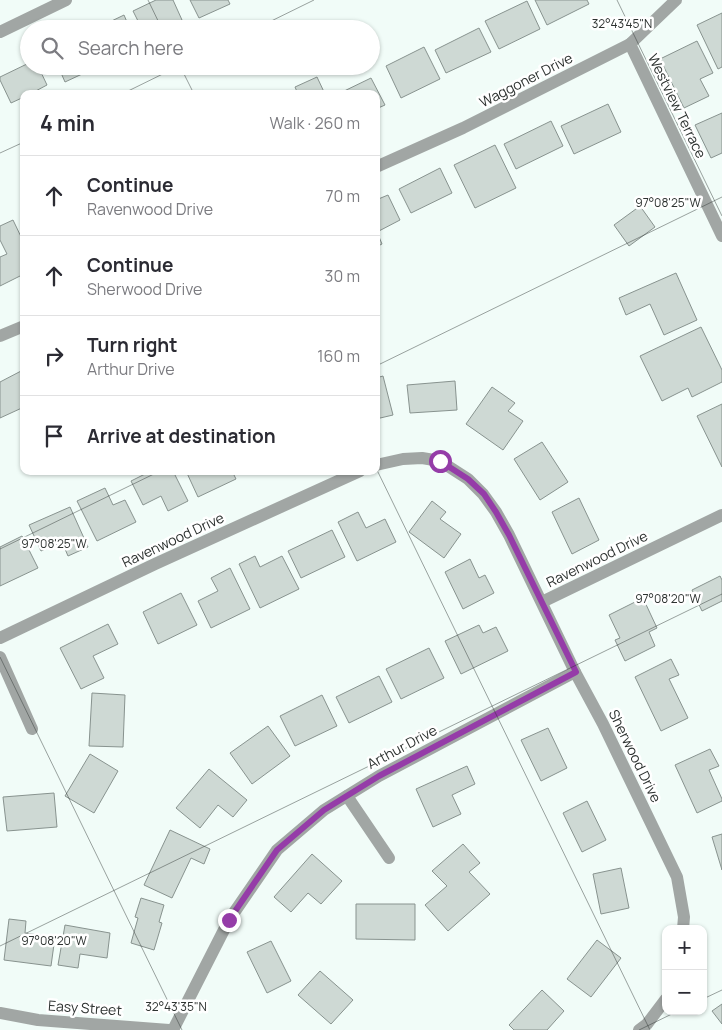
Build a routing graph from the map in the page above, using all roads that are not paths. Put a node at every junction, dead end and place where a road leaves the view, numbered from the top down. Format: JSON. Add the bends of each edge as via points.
{"nodes":[{"id":1,"x":66,"y":0,"type":"edge"},
{"id":2,"x":676,"y":0,"type":"edge"},
{"id":3,"x":25,"y":20,"type":"edge"},
{"id":4,"x":20,"y":22,"type":"edge"},
{"id":5,"x":0,"y":32,"type":"edge"},
{"id":6,"x":630,"y":44,"type":"junction"},
{"id":7,"x":380,"y":165,"type":"edge"},
{"id":8,"x":722,"y":236,"type":"edge"},
{"id":9,"x":20,"y":328,"type":"edge"},
{"id":10,"x":0,"y":336,"type":"edge"},
{"id":11,"x":380,"y":464,"type":"edge"},
{"id":12,"x":351,"y":475,"type":"edge"},
{"id":13,"x":722,"y":515,"type":"edge"},
{"id":14,"x":542,"y":602,"type":"junction"},
{"id":15,"x":0,"y":638,"type":"edge"},
{"id":16,"x":0,"y":657,"type":"edge"},
{"id":17,"x":576,"y":672,"type":"junction"},
{"id":18,"x":32,"y":730,"type":"dead end"},
{"id":19,"x":347,"y":796,"type":"junction"},
{"id":20,"x":389,"y":858,"type":"dead end"},
{"id":21,"x":683,"y":925,"type":"edge"},
{"id":22,"x":662,"y":1004,"type":"edge"},
{"id":23,"x":0,"y":1013,"type":"edge"},
{"id":24,"x":169,"y":1030,"type":"edge"},
{"id":25,"x":173,"y":1030,"type":"edge"},
{"id":26,"x":639,"y":1030,"type":"edge"}],
"edges":[{"from":1,"to":3,"type":"street"},
{"from":2,"to":6,"type":"street","name":"Waggoner Drive"},
{"from":4,"to":5,"type":"street"},
{"from":6,"to":7,"type":"street","name":"Waggoner Drive","via":[[463,128]]},
{"from":6,"to":8,"type":"street","name":"Westview Terrace"},
{"from":9,"to":10,"type":"street"},
{"from":11,"to":14,"type":"street","name":"Ravenwood Drive","via":[[422,458],[440,461],[468,479],[496,512]]},
{"from":12,"to":15,"type":"street","name":"Ravenwood Drive"},
{"from":13,"to":14,"type":"street","name":"Ravenwood Drive"},
{"from":14,"to":17,"type":"street","name":"Sherwood Drive"},
{"from":16,"to":18,"type":"street"},
{"from":17,"to":19,"type":"street","name":"Arthur Drive"},
{"from":17,"to":21,"type":"street","name":"Sherwood Drive","via":[[676,877]]},
{"from":19,"to":20,"type":"street"},
{"from":19,"to":25,"type":"street","name":"Arthur Drive","via":[[324,810],[277,850],[229,920]]},
{"from":22,"to":26,"type":"street"},
{"from":23,"to":24,"type":"street","name":"Easy Street","via":[[38,1020]]}]}
